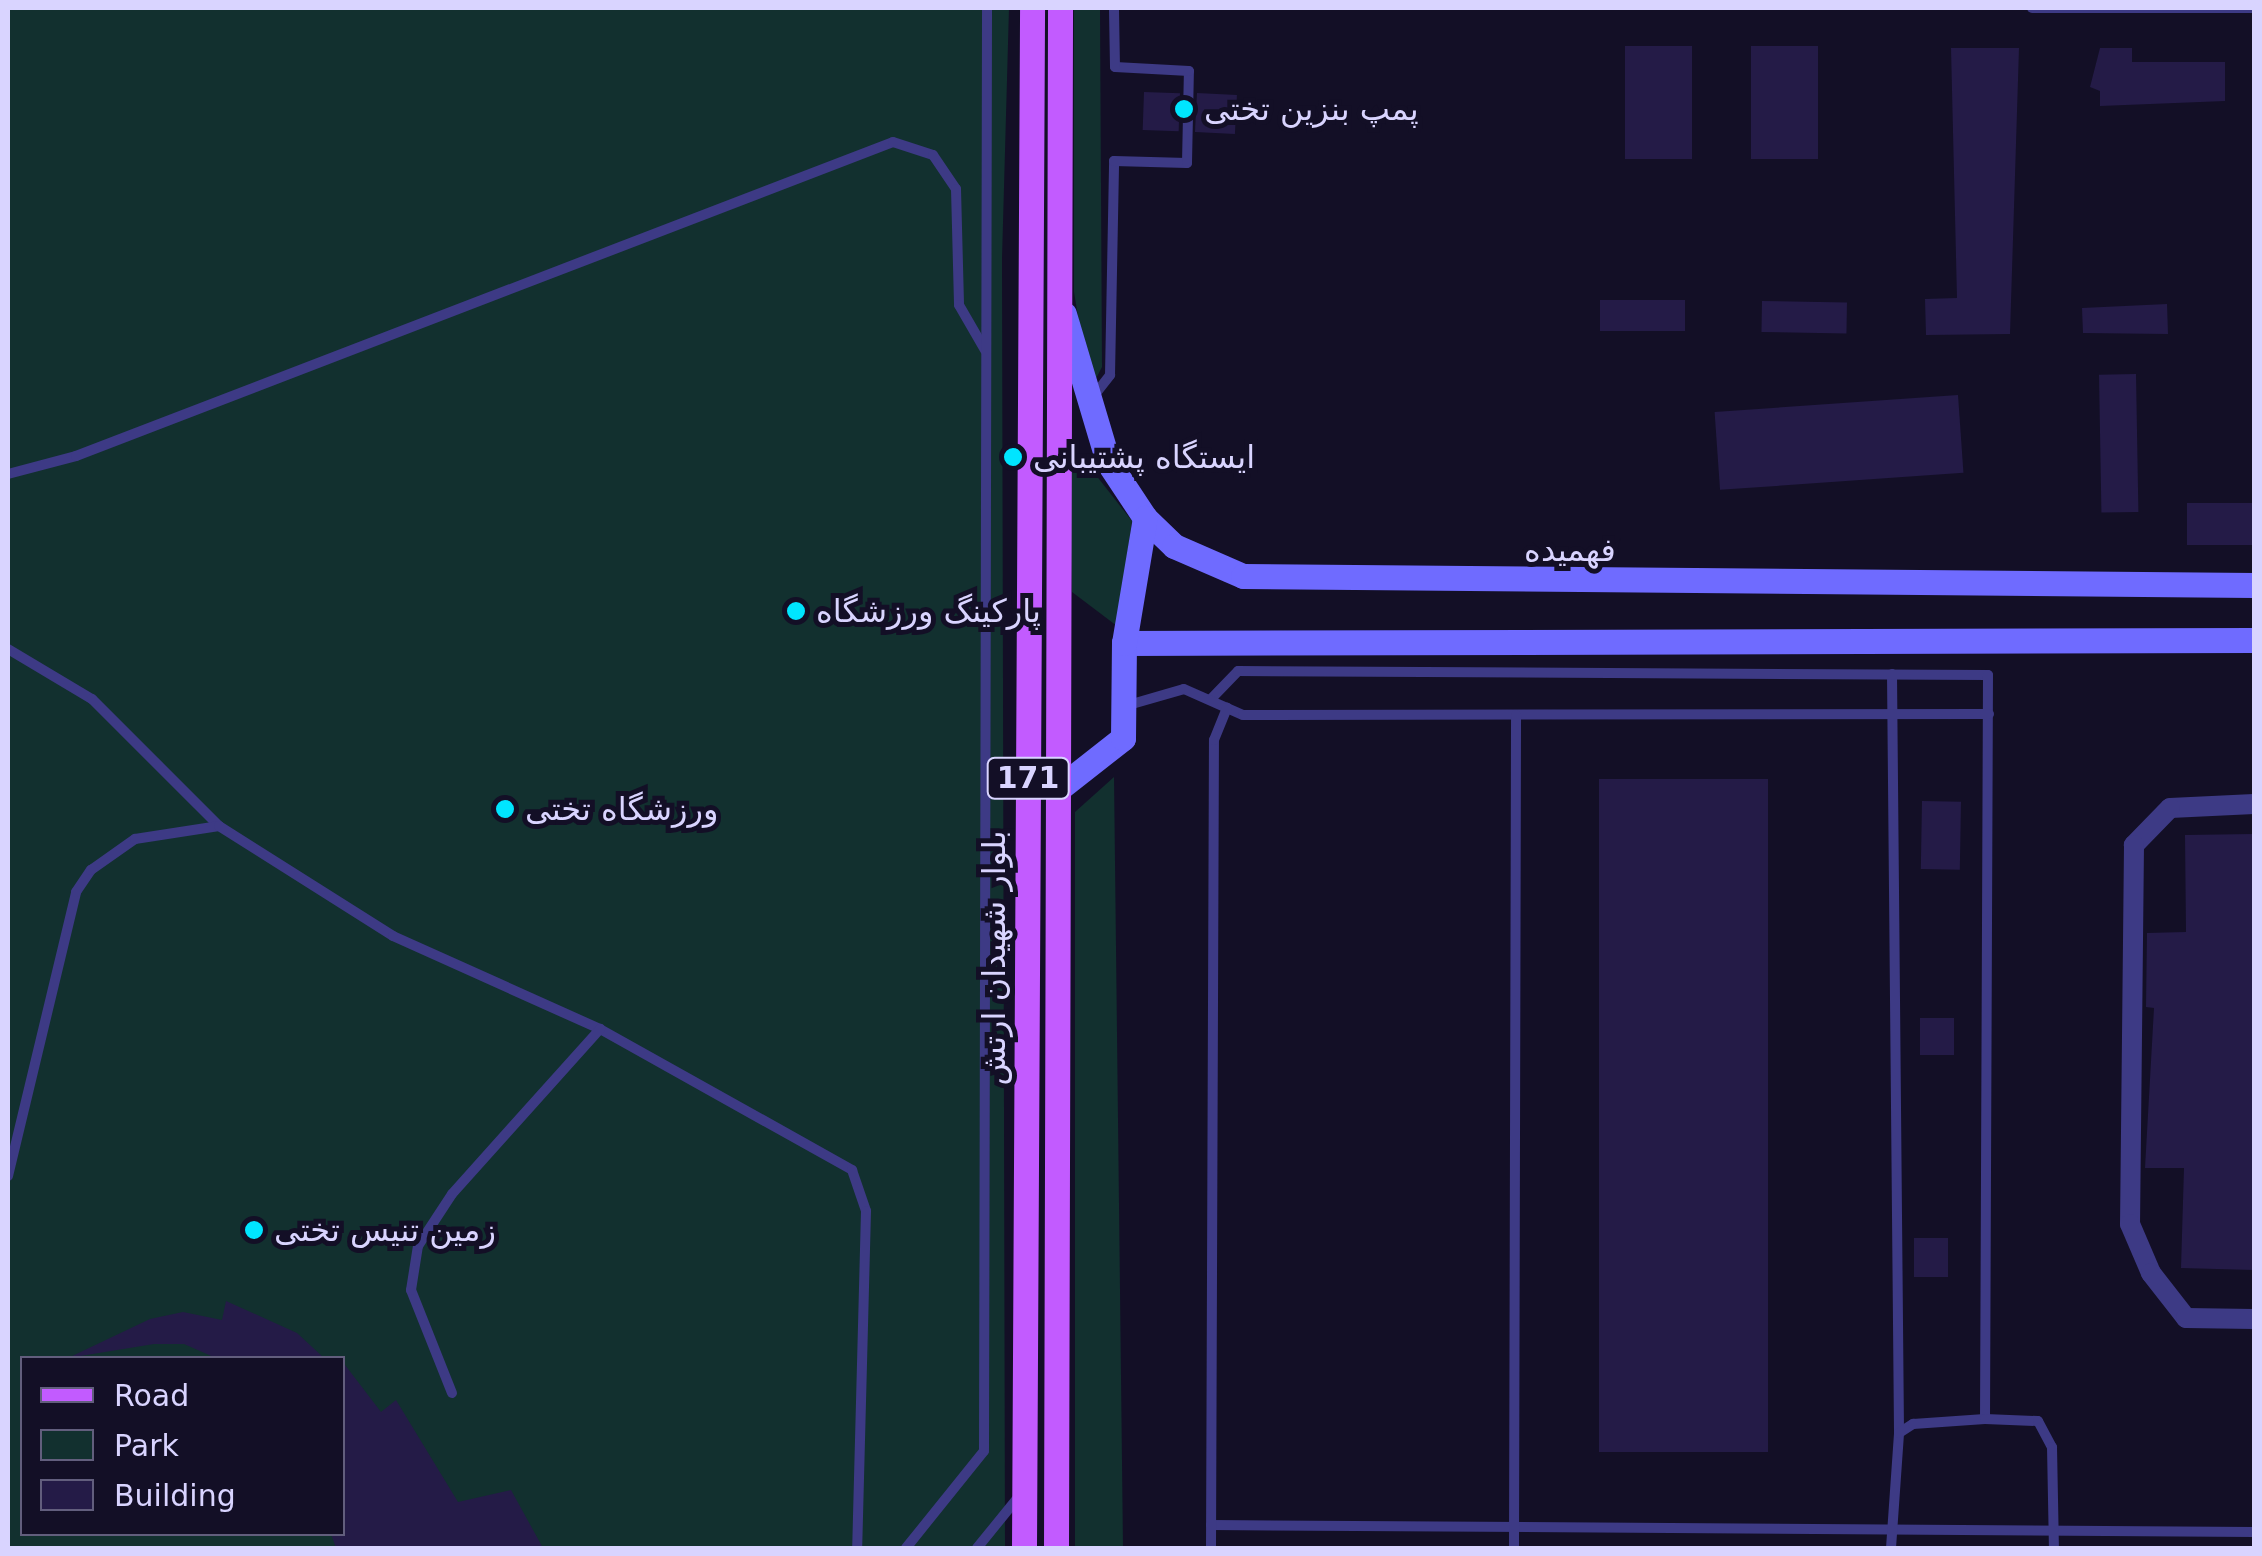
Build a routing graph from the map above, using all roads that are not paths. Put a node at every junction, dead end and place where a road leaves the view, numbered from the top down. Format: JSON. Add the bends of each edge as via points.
{"nodes":[{"id":1,"x":987,"y":8,"type":"edge"},
{"id":2,"x":1032,"y":8,"type":"edge"},
{"id":3,"x":1060,"y":8,"type":"edge"},
{"id":4,"x":1114,"y":8,"type":"edge"},
{"id":5,"x":2032,"y":8,"type":"edge"},
{"id":6,"x":2254,"y":8,"type":"edge"},
{"id":7,"x":1060,"y":296,"type":"junction"},
{"id":8,"x":986,"y":352,"type":"junction"},
{"id":9,"x":1086,"y":405,"type":"junction"},
{"id":10,"x":8,"y":474,"type":"edge"},
{"id":11,"x":1144,"y":518,"type":"junction"},
{"id":12,"x":2254,"y":585,"type":"edge"},
{"id":13,"x":2254,"y":640,"type":"edge"},
{"id":14,"x":1124,"y":643,"type":"junction"},
{"id":15,"x":8,"y":649,"type":"edge"},
{"id":16,"x":1892,"y":674,"type":"junction"},
{"id":17,"x":1211,"y":698,"type":"junction"},
{"id":18,"x":1124,"y":706,"type":"junction"},
{"id":19,"x":1227,"y":707,"type":"junction"},
{"id":20,"x":1894,"y":714,"type":"junction"},
{"id":21,"x":1989,"y":714,"type":"junction"},
{"id":22,"x":1516,"y":715,"type":"junction"},
{"id":23,"x":1057,"y":790,"type":"junction"},
{"id":24,"x":2254,"y":804,"type":"edge"},
{"id":25,"x":219,"y":826,"type":"junction"},
{"id":26,"x":600,"y":1029,"type":"junction"},
{"id":27,"x":8,"y":1176,"type":"edge"},
{"id":28,"x":2254,"y":1318,"type":"edge"},
{"id":29,"x":452,"y":1392,"type":"dead end"},
{"id":30,"x":1985,"y":1419,"type":"junction"},
{"id":31,"x":1899,"y":1433,"type":"junction"},
{"id":32,"x":1024,"y":1491,"type":"junction"},
{"id":33,"x":1211,"y":1525,"type":"junction"},
{"id":34,"x":1514,"y":1527,"type":"junction"},
{"id":35,"x":2054,"y":1528,"type":"junction"},
{"id":36,"x":1891,"y":1529,"type":"junction"},
{"id":37,"x":2254,"y":1532,"type":"edge"},
{"id":38,"x":857,"y":1548,"type":"edge"},
{"id":39,"x":906,"y":1548,"type":"edge"},
{"id":40,"x":977,"y":1548,"type":"edge"},
{"id":41,"x":1024,"y":1548,"type":"edge"},
{"id":42,"x":1056,"y":1548,"type":"edge"},
{"id":43,"x":1211,"y":1548,"type":"edge"},
{"id":44,"x":1514,"y":1548,"type":"edge"},
{"id":45,"x":1891,"y":1548,"type":"edge"},
{"id":46,"x":2054,"y":1548,"type":"edge"}],
"edges":[{"from":1,"to":8,"type":"lane"},
{"from":2,"to":32,"type":"main road","name":"بلوار شهیدان ارتش","number":"171"},
{"from":3,"to":7,"type":"main road","name":"بلوار شهیدان ارتش","number":"171"},
{"from":4,"to":9,"type":"lane","via":[[1115,66],[1189,71],[1187,163],[1114,162],[1110,375]]},
{"from":5,"to":6,"type":"lane"},
{"from":7,"to":9,"type":"main road","name":"فهمیده"},
{"from":7,"to":23,"type":"main road","name":"بلوار شهیدان ارتش","number":"171"},
{"from":8,"to":10,"type":"lane","via":[[959,305],[956,189],[933,155],[894,142],[76,456]]},
{"from":8,"to":39,"type":"lane","via":[[984,1451]]},
{"from":9,"to":11,"type":"main road","name":"فهمیده","via":[[1108,462]]},
{"from":11,"to":12,"type":"main road","name":"فهمیده","via":[[1174,546],[1270,582]]},
{"from":11,"to":14,"type":"main road"},
{"from":13,"to":14,"type":"main road"},
{"from":14,"to":18,"type":"main road"},
{"from":15,"to":25,"type":"lane","via":[[92,700]]},
{"from":16,"to":17,"type":"lane","via":[[1238,671]]},
{"from":16,"to":20,"type":"lane"},
{"from":16,"to":21,"type":"lane","via":[[1988,675]]},
{"from":17,"to":18,"type":"lane","via":[[1184,689]]},
{"from":17,"to":19,"type":"lane"},
{"from":18,"to":23,"type":"main road","via":[[1123,738]]},
{"from":19,"to":22,"type":"lane","via":[[1243,715]]},
{"from":19,"to":33,"type":"lane","via":[[1214,740]]},
{"from":20,"to":21,"type":"lane"},
{"from":20,"to":22,"type":"lane"},
{"from":20,"to":31,"type":"lane"},
{"from":21,"to":30,"type":"lane"},
{"from":22,"to":34,"type":"lane"},
{"from":23,"to":42,"type":"main road","name":"بلوار شهیدان ارتش","number":"171"},
{"from":24,"to":28,"type":"street","via":[[2170,808],[2134,845],[2130,1224],[2151,1274],[2186,1318]]},
{"from":25,"to":26,"type":"lane","via":[[393,936]]},
{"from":25,"to":27,"type":"lane","via":[[135,840],[91,870],[76,892]]},
{"from":26,"to":29,"type":"lane","via":[[452,1194],[418,1246],[412,1290]]},
{"from":26,"to":38,"type":"lane","via":[[809,1143],[852,1170],[862,1189]]},
{"from":30,"to":31,"type":"lane","via":[[1912,1424]]},
{"from":30,"to":35,"type":"lane","via":[[2038,1422],[2052,1447]]},
{"from":31,"to":36,"type":"lane"},
{"from":32,"to":40,"type":"lane"},
{"from":32,"to":41,"type":"main road","name":"بلوار شهیدان ارتش","number":"171"},
{"from":33,"to":34,"type":"lane"},
{"from":33,"to":43,"type":"lane"},
{"from":34,"to":36,"type":"lane"},
{"from":34,"to":44,"type":"lane"},
{"from":35,"to":36,"type":"lane"},
{"from":35,"to":37,"type":"lane"},
{"from":35,"to":46,"type":"lane"},
{"from":36,"to":45,"type":"lane"}]}
